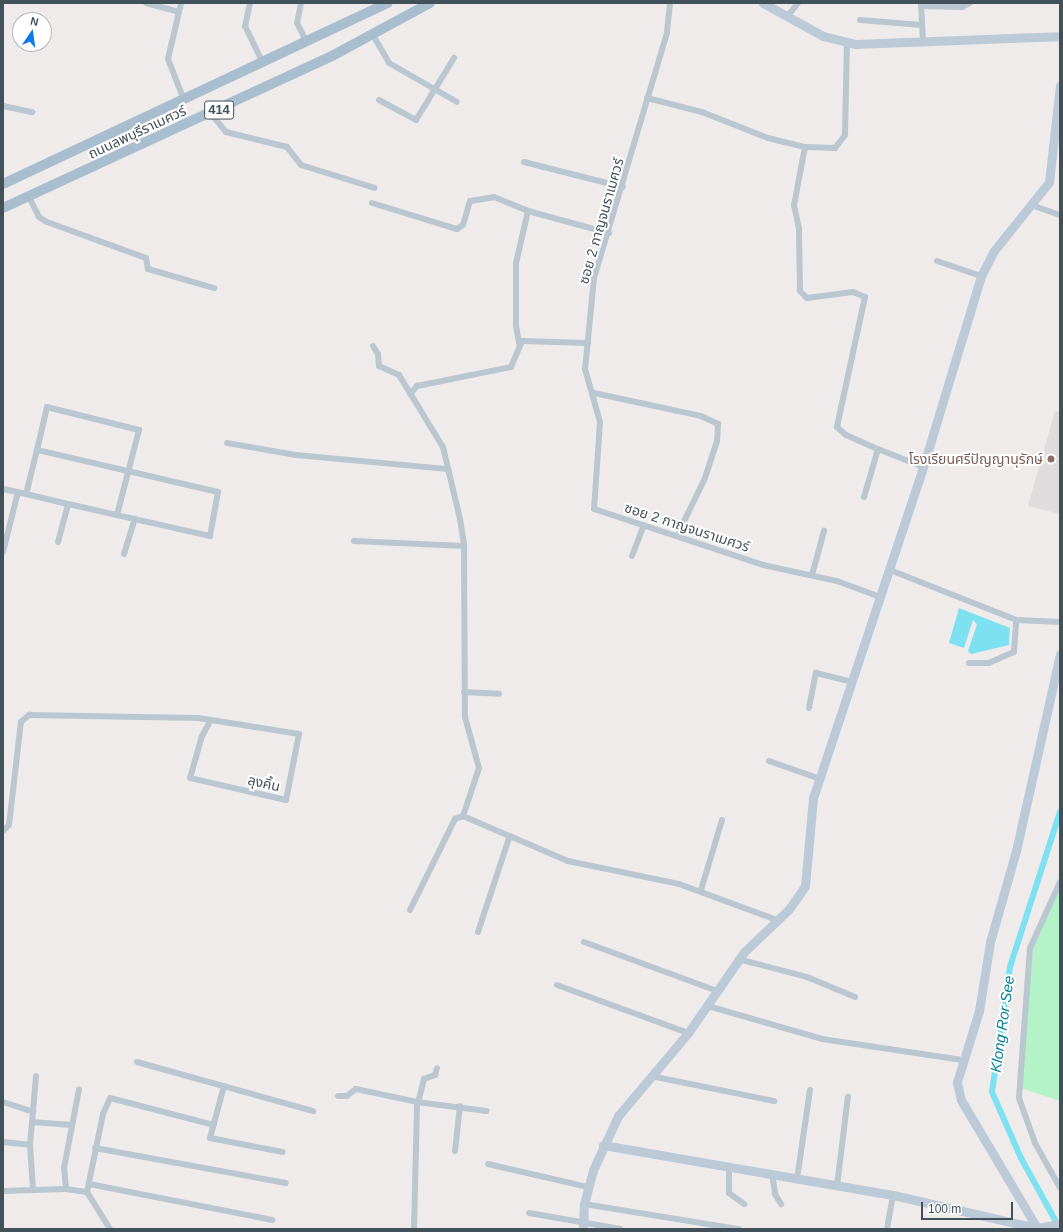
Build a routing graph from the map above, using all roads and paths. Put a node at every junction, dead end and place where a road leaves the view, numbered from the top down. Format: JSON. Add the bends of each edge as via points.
{"nodes":[{"id":1,"x":146,"y":3,"type":"edge"},
{"id":2,"x":181,"y":3,"type":"edge"},
{"id":3,"x":250,"y":3,"type":"edge"},
{"id":4,"x":301,"y":3,"type":"edge"},
{"id":5,"x":388,"y":3,"type":"edge"},
{"id":6,"x":430,"y":3,"type":"edge"},
{"id":7,"x":670,"y":3,"type":"edge"},
{"id":8,"x":762,"y":3,"type":"edge"},
{"id":9,"x":798,"y":3,"type":"edge"},
{"id":10,"x":970,"y":3,"type":"edge"},
{"id":11,"x":921,"y":5,"type":"edge"},
{"id":12,"x":179,"y":12,"type":"junction"},
{"id":13,"x":787,"y":17,"type":"junction"},
{"id":14,"x":860,"y":20,"type":"dead end"},
{"id":15,"x":922,"y":25,"type":"junction"},
{"id":16,"x":373,"y":35,"type":"junction"},
{"id":17,"x":1060,"y":36,"type":"edge"},
{"id":18,"x":924,"y":42,"type":"junction"},
{"id":19,"x":307,"y":43,"type":"junction"},
{"id":20,"x":847,"y":43,"type":"junction"},
{"id":21,"x":454,"y":58,"type":"dead end"},
{"id":22,"x":263,"y":63,"type":"junction"},
{"id":23,"x":1060,"y":86,"type":"edge"},
{"id":24,"x":435,"y":90,"type":"junction"},
{"id":25,"x":647,"y":98,"type":"junction"},
{"id":26,"x":184,"y":100,"type":"junction"},
{"id":27,"x":379,"y":100,"type":"dead end"},
{"id":28,"x":457,"y":102,"type":"dead end"},
{"id":29,"x":3,"y":106,"type":"edge"},
{"id":30,"x":32,"y":112,"type":"dead end"},
{"id":31,"x":211,"y":114,"type":"junction"},
{"id":32,"x":805,"y":147,"type":"junction"},
{"id":33,"x":524,"y":162,"type":"dead end"},
{"id":34,"x":3,"y":184,"type":"edge"},
{"id":35,"x":623,"y":187,"type":"junction"},
{"id":36,"x":375,"y":188,"type":"dead end"},
{"id":37,"x":29,"y":197,"type":"junction"},
{"id":38,"x":372,"y":204,"type":"dead end"},
{"id":39,"x":1034,"y":206,"type":"junction"},
{"id":40,"x":3,"y":208,"type":"edge"},
{"id":41,"x":528,"y":211,"type":"junction"},
{"id":42,"x":1060,"y":215,"type":"edge"},
{"id":43,"x":609,"y":233,"type":"junction"},
{"id":44,"x":937,"y":261,"type":"dead end"},
{"id":45,"x":981,"y":276,"type":"junction"},
{"id":46,"x":214,"y":288,"type":"dead end"},
{"id":47,"x":588,"y":342,"type":"junction"},
{"id":48,"x":519,"y":343,"type":"junction"},
{"id":49,"x":372,"y":346,"type":"dead end"},
{"id":50,"x":594,"y":393,"type":"junction"},
{"id":51,"x":410,"y":394,"type":"junction"},
{"id":52,"x":227,"y":443,"type":"dead end"},
{"id":53,"x":878,"y":449,"type":"junction"},
{"id":54,"x":37,"y":450,"type":"junction"},
{"id":55,"x":923,"y":467,"type":"junction"},
{"id":56,"x":448,"y":469,"type":"junction"},
{"id":57,"x":128,"y":470,"type":"junction"},
{"id":58,"x":3,"y":489,"type":"edge"},
{"id":59,"x":18,"y":492,"type":"junction"},
{"id":60,"x":26,"y":494,"type":"junction"},
{"id":61,"x":864,"y":497,"type":"dead end"},
{"id":62,"x":68,"y":504,"type":"junction"},
{"id":63,"x":117,"y":515,"type":"junction"},
{"id":64,"x":135,"y":519,"type":"junction"},
{"id":65,"x":644,"y":526,"type":"junction"},
{"id":66,"x":824,"y":531,"type":"dead end"},
{"id":67,"x":677,"y":536,"type":"junction"},
{"id":68,"x":5,"y":538,"type":"edge"},
{"id":69,"x":354,"y":541,"type":"dead end"},
{"id":70,"x":58,"y":542,"type":"dead end"},
{"id":71,"x":464,"y":546,"type":"junction"},
{"id":72,"x":3,"y":552,"type":"edge"},
{"id":73,"x":124,"y":554,"type":"dead end"},
{"id":74,"x":632,"y":556,"type":"dead end"},
{"id":75,"x":890,"y":570,"type":"junction"},
{"id":76,"x":812,"y":575,"type":"junction"},
{"id":77,"x":880,"y":597,"type":"junction"},
{"id":78,"x":1016,"y":620,"type":"junction"},
{"id":79,"x":1060,"y":622,"type":"edge"},
{"id":80,"x":1060,"y":654,"type":"edge"},
{"id":81,"x":969,"y":663,"type":"dead end"},
{"id":82,"x":852,"y":682,"type":"junction"},
{"id":83,"x":464,"y":692,"type":"junction"},
{"id":84,"x":499,"y":694,"type":"dead end"},
{"id":85,"x":809,"y":708,"type":"dead end"},
{"id":86,"x":211,"y":720,"type":"junction"},
{"id":87,"x":769,"y":762,"type":"dead end"},
{"id":88,"x":820,"y":779,"type":"junction"},
{"id":89,"x":463,"y":816,"type":"junction"},
{"id":90,"x":722,"y":820,"type":"dead end"},
{"id":91,"x":3,"y":832,"type":"edge"},
{"id":92,"x":509,"y":838,"type":"junction"},
{"id":93,"x":1060,"y":882,"type":"edge"},
{"id":94,"x":701,"y":890,"type":"junction"},
{"id":95,"x":410,"y":910,"type":"dead end"},
{"id":96,"x":777,"y":920,"type":"junction"},
{"id":97,"x":478,"y":932,"type":"dead end"},
{"id":98,"x":584,"y":942,"type":"dead end"},
{"id":99,"x":738,"y":959,"type":"junction"},
{"id":100,"x":557,"y":985,"type":"dead end"},
{"id":101,"x":717,"y":991,"type":"junction"},
{"id":102,"x":855,"y":997,"type":"dead end"},
{"id":103,"x":708,"y":1006,"type":"junction"},
{"id":104,"x":688,"y":1033,"type":"junction"},
{"id":105,"x":962,"y":1060,"type":"junction"},
{"id":106,"x":137,"y":1062,"type":"dead end"},
{"id":107,"x":437,"y":1068,"type":"dead end"},
{"id":108,"x":36,"y":1076,"type":"dead end"},
{"id":109,"x":651,"y":1076,"type":"junction"},
{"id":110,"x":224,"y":1086,"type":"junction"},
{"id":111,"x":79,"y":1089,"type":"dead end"},
{"id":112,"x":810,"y":1090,"type":"dead end"},
{"id":113,"x":338,"y":1096,"type":"dead end"},
{"id":114,"x":848,"y":1097,"type":"dead end"},
{"id":115,"x":418,"y":1100,"type":"junction"},
{"id":116,"x":774,"y":1101,"type":"dead end"},
{"id":117,"x":3,"y":1102,"type":"edge"},
{"id":118,"x":460,"y":1106,"type":"junction"},
{"id":119,"x":313,"y":1111,"type":"dead end"},
{"id":120,"x":486,"y":1111,"type":"dead end"},
{"id":121,"x":33,"y":1112,"type":"junction"},
{"id":122,"x":32,"y":1122,"type":"junction"},
{"id":123,"x":72,"y":1125,"type":"junction"},
{"id":124,"x":214,"y":1126,"type":"junction"},
{"id":125,"x":3,"y":1142,"type":"edge"},
{"id":126,"x":30,"y":1145,"type":"junction"},
{"id":127,"x":603,"y":1145,"type":"junction"},
{"id":128,"x":95,"y":1148,"type":"junction"},
{"id":129,"x":455,"y":1151,"type":"dead end"},
{"id":130,"x":283,"y":1152,"type":"dead end"},
{"id":131,"x":488,"y":1164,"type":"dead end"},
{"id":132,"x":729,"y":1166,"type":"junction"},
{"id":133,"x":772,"y":1174,"type":"junction"},
{"id":134,"x":797,"y":1179,"type":"junction"},
{"id":135,"x":286,"y":1183,"type":"dead end"},
{"id":136,"x":89,"y":1184,"type":"junction"},
{"id":137,"x":837,"y":1186,"type":"junction"},
{"id":138,"x":588,"y":1187,"type":"junction"},
{"id":139,"x":1060,"y":1188,"type":"edge"},
{"id":140,"x":66,"y":1189,"type":"junction"},
{"id":141,"x":33,"y":1190,"type":"junction"},
{"id":142,"x":3,"y":1191,"type":"edge"},
{"id":143,"x":87,"y":1192,"type":"junction"},
{"id":144,"x":893,"y":1195,"type":"junction"},
{"id":145,"x":584,"y":1204,"type":"junction"},
{"id":146,"x":744,"y":1204,"type":"dead end"},
{"id":147,"x":781,"y":1204,"type":"dead end"},
{"id":148,"x":529,"y":1213,"type":"dead end"},
{"id":149,"x":272,"y":1220,"type":"dead end"},
{"id":150,"x":1060,"y":1224,"type":"edge"},
{"id":151,"x":583,"y":1226,"type":"edge"},
{"id":152,"x":1039,"y":1228,"type":"edge"},
{"id":153,"x":110,"y":1229,"type":"edge"},
{"id":154,"x":414,"y":1229,"type":"edge"},
{"id":155,"x":621,"y":1229,"type":"edge"},
{"id":156,"x":739,"y":1229,"type":"edge"},
{"id":157,"x":887,"y":1229,"type":"edge"}],
"edges":[{"from":1,"to":12,"type":"street"},
{"from":2,"to":12,"type":"street"},
{"from":3,"to":22,"type":"street","via":[[245,24]]},
{"from":4,"to":19,"type":"street","via":[[297,23]]},
{"from":5,"to":19,"type":"main road","name":"ถนนลพบุรีราเมศวร์","number":"414"},
{"from":6,"to":16,"type":"main road","name":"ถนนลพบุรีราเมศวร์","number":"414"},
{"from":7,"to":25,"type":"street","name":"ซอย 2 กาญจนราเมศวร์","via":[[667,33]]},
{"from":8,"to":13,"type":"street"},
{"from":9,"to":13,"type":"street"},
{"from":10,"to":11,"type":"street","via":[[962,7]]},
{"from":11,"to":15,"type":"street"},
{"from":12,"to":26,"type":"street","via":[[168,59]]},
{"from":13,"to":20,"type":"street","via":[[823,36]]},
{"from":14,"to":15,"type":"street"},
{"from":15,"to":18,"type":"street"},
{"from":16,"to":24,"type":"street","via":[[389,63]]},
{"from":16,"to":31,"type":"main road","name":"ถนนลพบุรีราเมศวร์","number":"414"},
{"from":17,"to":18,"type":"street"},
{"from":18,"to":20,"type":"street"},
{"from":19,"to":22,"type":"main road","name":"ถนนลพบุรีราเมศวร์","number":"414"},
{"from":20,"to":32,"type":"street","via":[[843,142],[835,148]]},
{"from":21,"to":24,"type":"street"},
{"from":22,"to":26,"type":"main road","name":"ถนนลพบุรีราเมศวร์","number":"414"},
{"from":23,"to":39,"type":"street","via":[[1050,178]]},
{"from":24,"to":27,"type":"street","via":[[416,120]]},
{"from":24,"to":28,"type":"street"},
{"from":25,"to":32,"type":"street"},
{"from":25,"to":35,"type":"street","name":"ซอย 2 กาญจนราเมศวร์"},
{"from":26,"to":34,"type":"main road","name":"ถนนลพบุรีราเมศวร์","number":"414"},
{"from":29,"to":30,"type":"street"},
{"from":31,"to":36,"type":"street","via":[[226,132],[287,147],[301,165]]},
{"from":31,"to":37,"type":"main road","name":"ถนนลพบุรีราเมศวร์","number":"414"},
{"from":32,"to":53,"type":"street","via":[[794,205],[799,229],[800,291],[807,298],[853,292],[865,298],[837,427],[846,435]]},
{"from":33,"to":35,"type":"street"},
{"from":35,"to":43,"type":"street","name":"ซอย 2 กาญจนราเมศวร์"},
{"from":37,"to":40,"type":"main road","name":"ถนนลพบุรีราเมศวร์","number":"414"},
{"from":37,"to":46,"type":"street","via":[[39,217],[47,222],[146,258],[148,269]]},
{"from":38,"to":41,"type":"street","via":[[457,229],[463,225],[469,202],[474,200],[494,197]]},
{"from":39,"to":42,"type":"street"},
{"from":39,"to":45,"type":"street","via":[[993,252]]},
{"from":41,"to":43,"type":"street"},
{"from":41,"to":48,"type":"street","via":[[516,263],[516,326]]},
{"from":43,"to":47,"type":"street","name":"ซอย 2 กาญจนราเมศวร์","via":[[594,278]]},
{"from":44,"to":45,"type":"street"},
{"from":45,"to":55,"type":"street"},
{"from":47,"to":48,"type":"street","via":[[543,340]]},
{"from":47,"to":50,"type":"street","name":"ซอย 2 กาญจนราเมศวร์","via":[[585,370]]},
{"from":48,"to":51,"type":"street","via":[[511,367],[416,386]]},
{"from":49,"to":51,"type":"street","via":[[378,354],[379,366],[397,374]]},
{"from":50,"to":65,"type":"street","name":"ซอย 2 กาญจนราเมศวร์","via":[[600,422],[594,508]]},
{"from":50,"to":67,"type":"street","via":[[701,416],[718,424],[717,441],[705,478]]},
{"from":51,"to":56,"type":"street","via":[[443,447]]},
{"from":52,"to":56,"type":"street","via":[[296,455]]},
{"from":53,"to":55,"type":"street"},
{"from":53,"to":61,"type":"street"},
{"from":54,"to":57,"type":"street"},
{"from":54,"to":57,"type":"street","via":[[47,407],[139,430]]},
{"from":54,"to":60,"type":"street"},
{"from":55,"to":75,"type":"street"},
{"from":56,"to":71,"type":"street"},
{"from":57,"to":63,"type":"street"},
{"from":57,"to":64,"type":"street","via":[[218,492],[210,536]]},
{"from":58,"to":59,"type":"street"},
{"from":59,"to":60,"type":"street"},
{"from":59,"to":68,"type":"street"},
{"from":60,"to":62,"type":"street"},
{"from":62,"to":63,"type":"street"},
{"from":62,"to":70,"type":"street"},
{"from":63,"to":64,"type":"street"},
{"from":64,"to":73,"type":"street"},
{"from":65,"to":67,"type":"street","name":"ซอย 2 กาญจนราเมศวร์"},
{"from":65,"to":74,"type":"street"},
{"from":66,"to":76,"type":"street"},
{"from":67,"to":76,"type":"street","name":"ซอย 2 กาญจนราเมศวร์","via":[[763,565]]},
{"from":68,"to":72,"type":"street"},
{"from":69,"to":71,"type":"street"},
{"from":71,"to":83,"type":"street"},
{"from":75,"to":77,"type":"street"},
{"from":75,"to":78,"type":"street"},
{"from":76,"to":77,"type":"street","name":"ซอย 2 กาญจนราเมศวร์"},
{"from":77,"to":82,"type":"street"},
{"from":78,"to":79,"type":"street"},
{"from":78,"to":81,"type":"street","via":[[1014,652],[989,663]]},
{"from":80,"to":105,"type":"street","via":[[1016,850],[990,942],[979,1011]]},
{"from":82,"to":85,"type":"street","via":[[816,673]]},
{"from":82,"to":88,"type":"street"},
{"from":83,"to":84,"type":"street"},
{"from":83,"to":89,"type":"street","via":[[465,717],[479,768]]},
{"from":86,"to":86,"type":"street","name":"ลุงคิ้น","via":[[299,734],[286,800],[190,778],[200,740]]},
{"from":86,"to":91,"type":"street","name":"ลุงคิ้น","via":[[164,716],[27,715],[21,722],[9,825]]},
{"from":87,"to":88,"type":"street"},
{"from":88,"to":96,"type":"street","via":[[808,820],[807,881],[797,900]]},
{"from":89,"to":92,"type":"street"},
{"from":89,"to":95,"type":"street","via":[[455,819]]},
{"from":90,"to":94,"type":"street"},
{"from":92,"to":94,"type":"street","via":[[578,864]]},
{"from":92,"to":97,"type":"street"},
{"from":93,"to":139,"type":"street","via":[[1030,948],[1019,1098],[1035,1143]]},
{"from":94,"to":96,"type":"street"},
{"from":96,"to":99,"type":"street"},
{"from":98,"to":101,"type":"street"},
{"from":99,"to":101,"type":"street"},
{"from":99,"to":102,"type":"street","via":[[807,977]]},
{"from":100,"to":104,"type":"street"},
{"from":101,"to":103,"type":"street"},
{"from":103,"to":104,"type":"street"},
{"from":103,"to":105,"type":"street","via":[[822,1039]]},
{"from":104,"to":109,"type":"street"},
{"from":105,"to":152,"type":"street","via":[[957,1082],[961,1100]]},
{"from":106,"to":110,"type":"street"},
{"from":107,"to":115,"type":"street","via":[[435,1076],[424,1079]]},
{"from":108,"to":121,"type":"street"},
{"from":109,"to":116,"type":"street"},
{"from":109,"to":127,"type":"street","via":[[625,1105]]},
{"from":110,"to":119,"type":"street"},
{"from":110,"to":124,"type":"street"},
{"from":111,"to":123,"type":"street"},
{"from":112,"to":134,"type":"street"},
{"from":113,"to":115,"type":"street","via":[[347,1096],[356,1089]]},
{"from":114,"to":137,"type":"street"},
{"from":115,"to":118,"type":"street"},
{"from":115,"to":154,"type":"street"},
{"from":117,"to":121,"type":"street"},
{"from":118,"to":120,"type":"street"},
{"from":118,"to":129,"type":"street"},
{"from":121,"to":122,"type":"street"},
{"from":122,"to":123,"type":"street"},
{"from":122,"to":126,"type":"street"},
{"from":123,"to":140,"type":"street","via":[[64,1168]]},
{"from":124,"to":128,"type":"street","via":[[111,1098],[107,1102]]},
{"from":124,"to":130,"type":"street","via":[[210,1138]]},
{"from":125,"to":126,"type":"street"},
{"from":126,"to":141,"type":"street"},
{"from":127,"to":132,"type":"street"},
{"from":127,"to":138,"type":"street"},
{"from":128,"to":135,"type":"street"},
{"from":128,"to":136,"type":"street"},
{"from":131,"to":138,"type":"street"},
{"from":132,"to":133,"type":"street"},
{"from":132,"to":146,"type":"street","via":[[729,1193]]},
{"from":133,"to":134,"type":"street"},
{"from":133,"to":147,"type":"street","via":[[775,1194]]},
{"from":134,"to":137,"type":"street"},
{"from":136,"to":143,"type":"street"},
{"from":136,"to":149,"type":"street"},
{"from":137,"to":144,"type":"street"},
{"from":138,"to":145,"type":"street"},
{"from":140,"to":141,"type":"street"},
{"from":140,"to":143,"type":"street"},
{"from":141,"to":142,"type":"street"},
{"from":143,"to":153,"type":"street"},
{"from":144,"to":152,"type":"street"},
{"from":144,"to":157,"type":"street"},
{"from":145,"to":151,"type":"street"},
{"from":145,"to":156,"type":"street"},
{"from":148,"to":151,"type":"street"},
{"from":150,"to":152,"type":"street"},
{"from":151,"to":155,"type":"street"}]}
